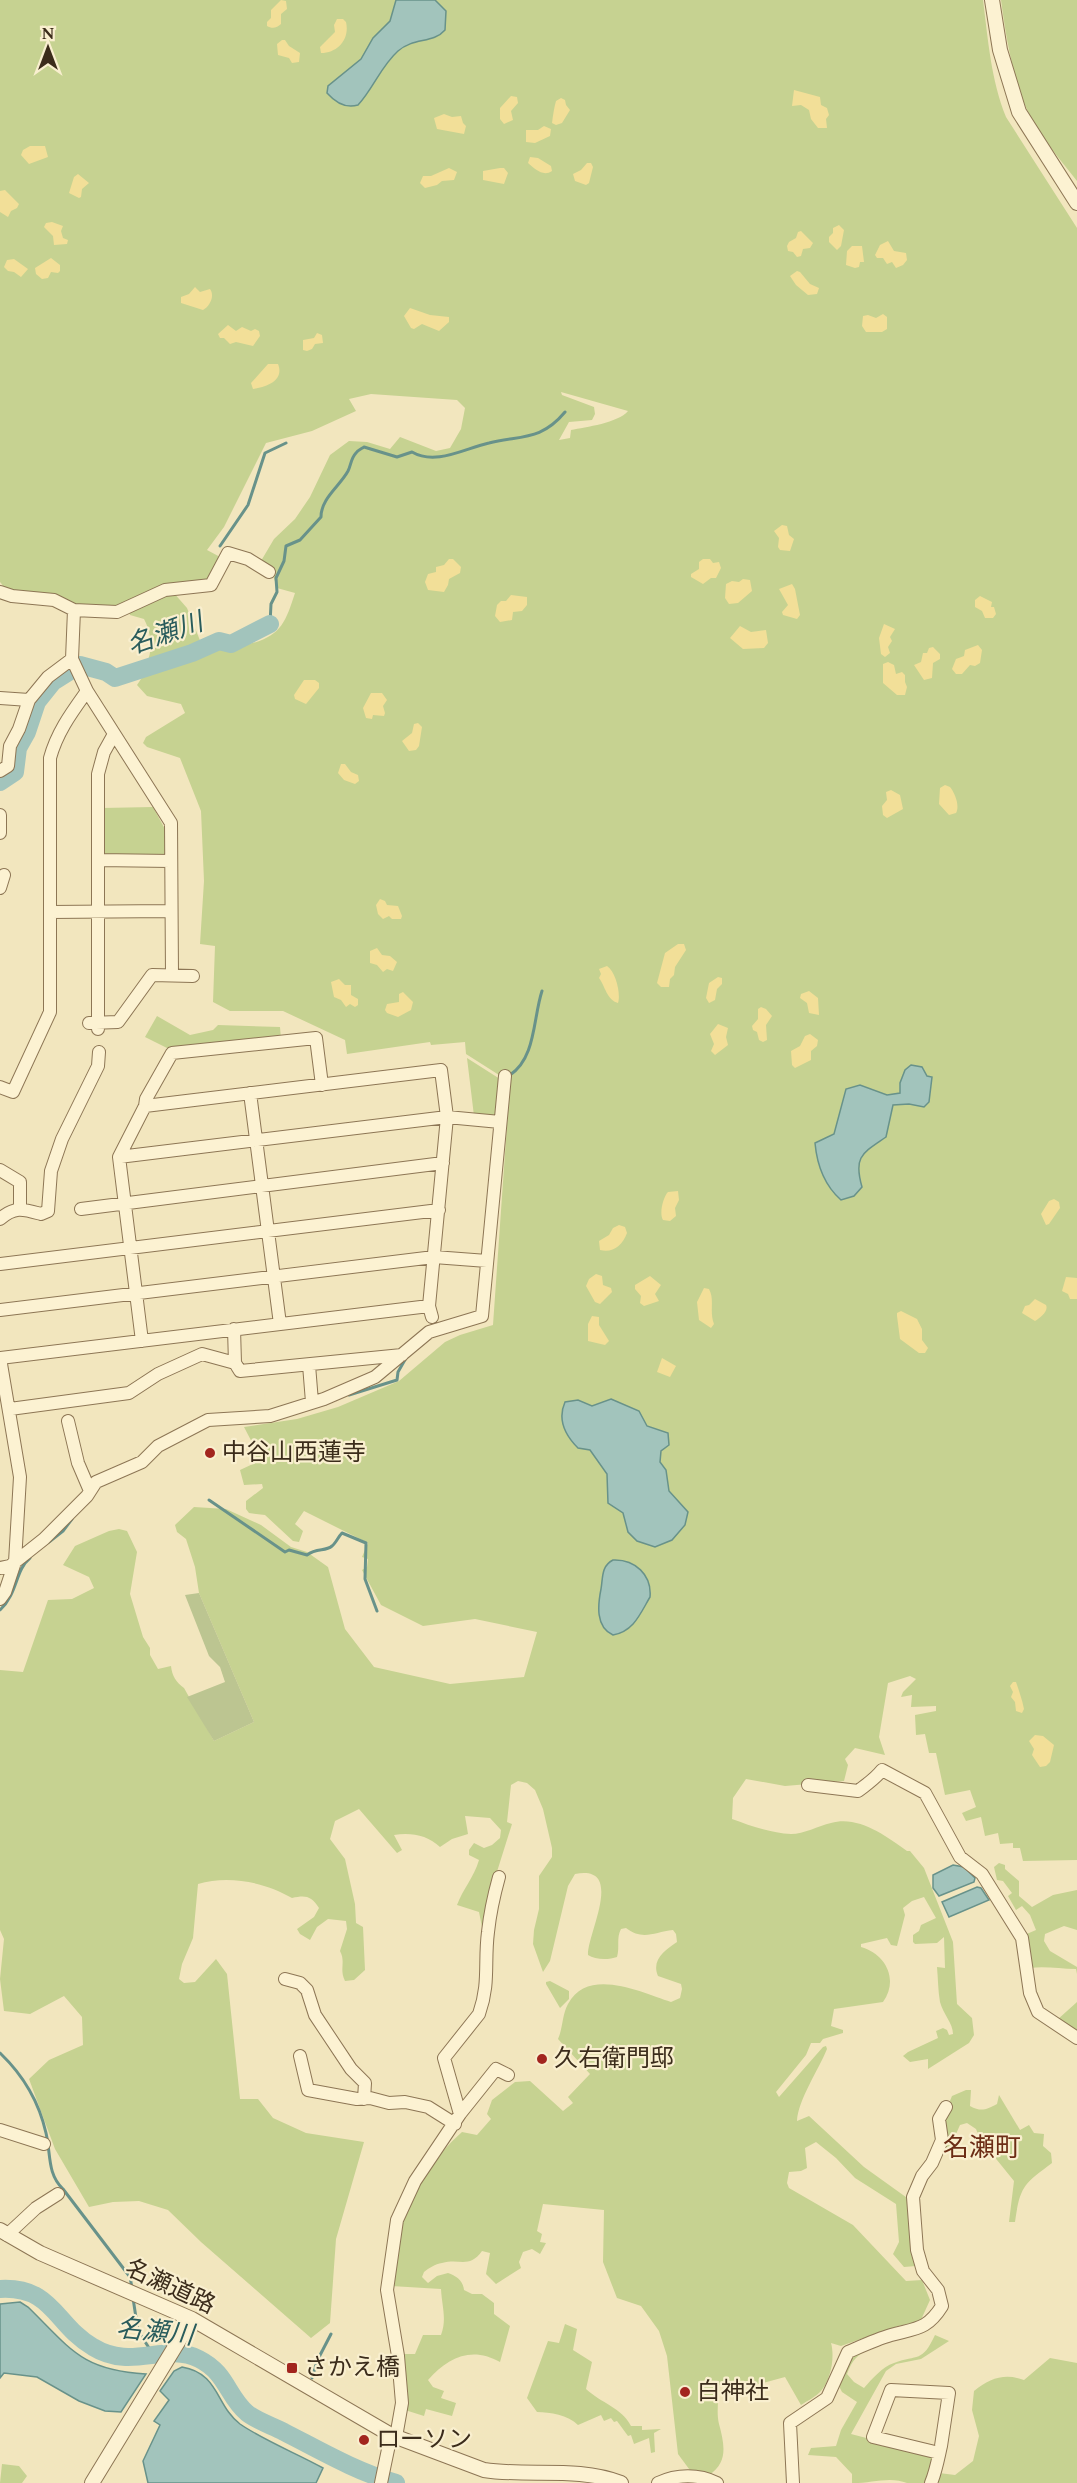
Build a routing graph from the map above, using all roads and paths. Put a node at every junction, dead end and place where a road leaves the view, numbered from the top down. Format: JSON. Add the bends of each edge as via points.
{"nodes":[{"id":1,"x":992,"y":0,"type":"edge"},
{"id":2,"x":1077,"y":203,"type":"edge"},
{"id":3,"x":269,"y":572,"type":"dead end"},
{"id":4,"x":0,"y":592,"type":"edge"},
{"id":5,"x":74,"y":610,"type":"junction"},
{"id":6,"x":72,"y":659,"type":"junction"},
{"id":7,"x":87,"y":691,"type":"junction"},
{"id":8,"x":0,"y":698,"type":"edge"},
{"id":9,"x":29,"y":700,"type":"junction"},
{"id":10,"x":114,"y":734,"type":"junction"},
{"id":11,"x":0,"y":771,"type":"edge"},
{"id":12,"x":0,"y":815,"type":"edge"},
{"id":13,"x":0,"y":833,"type":"edge"},
{"id":14,"x":98,"y":860,"type":"junction"},
{"id":15,"x":171,"y":861,"type":"junction"},
{"id":16,"x":4,"y":876,"type":"dead end"},
{"id":17,"x":0,"y":888,"type":"edge"},
{"id":18,"x":98,"y":911,"type":"junction"},
{"id":19,"x":171,"y":911,"type":"junction"},
{"id":20,"x":50,"y":912,"type":"junction"},
{"id":21,"x":172,"y":975,"type":"junction"},
{"id":22,"x":193,"y":976,"type":"dead end"},
{"id":23,"x":99,"y":1052,"type":"dead end"},
{"id":24,"x":505,"y":1076,"type":"dead end"},
{"id":25,"x":322,"y":1085,"type":"junction"},
{"id":26,"x":0,"y":1087,"type":"edge"},
{"id":27,"x":250,"y":1093,"type":"junction"},
{"id":28,"x":145,"y":1106,"type":"junction"},
{"id":29,"x":447,"y":1118,"type":"junction"},
{"id":30,"x":500,"y":1122,"type":"junction"},
{"id":31,"x":256,"y":1140,"type":"junction"},
{"id":32,"x":119,"y":1158,"type":"junction"},
{"id":33,"x":443,"y":1163,"type":"junction"},
{"id":34,"x":0,"y":1170,"type":"edge"},
{"id":35,"x":262,"y":1186,"type":"junction"},
{"id":36,"x":125,"y":1203,"type":"junction"},
{"id":37,"x":20,"y":1208,"type":"junction"},
{"id":38,"x":81,"y":1209,"type":"dead end"},
{"id":39,"x":439,"y":1210,"type":"junction"},
{"id":40,"x":0,"y":1219,"type":"edge"},
{"id":41,"x":268,"y":1230,"type":"junction"},
{"id":42,"x":130,"y":1248,"type":"junction"},
{"id":43,"x":434,"y":1257,"type":"junction"},
{"id":44,"x":487,"y":1261,"type":"junction"},
{"id":45,"x":0,"y":1264,"type":"edge"},
{"id":46,"x":273,"y":1276,"type":"junction"},
{"id":47,"x":136,"y":1294,"type":"junction"},
{"id":48,"x":0,"y":1310,"type":"edge"},
{"id":49,"x":432,"y":1320,"type":"junction"},
{"id":50,"x":280,"y":1324,"type":"junction"},
{"id":51,"x":234,"y":1329,"type":"junction"},
{"id":52,"x":142,"y":1341,"type":"junction"},
{"id":53,"x":403,"y":1354,"type":"junction"},
{"id":54,"x":0,"y":1358,"type":"edge"},
{"id":55,"x":235,"y":1363,"type":"junction"},
{"id":56,"x":309,"y":1365,"type":"junction"},
{"id":57,"x":64,"y":1402,"type":"junction"},
{"id":58,"x":312,"y":1402,"type":"junction"},
{"id":59,"x":10,"y":1409,"type":"junction"},
{"id":60,"x":90,"y":1491,"type":"junction"},
{"id":61,"x":15,"y":1562,"type":"junction"},
{"id":62,"x":0,"y":1568,"type":"edge"},
{"id":63,"x":0,"y":1599,"type":"edge"},
{"id":64,"x":808,"y":1785,"type":"dead end"},
{"id":65,"x":498,"y":1877,"type":"dead end"},
{"id":66,"x":285,"y":1979,"type":"dead end"},
{"id":67,"x":1077,"y":2038,"type":"edge"},
{"id":68,"x":300,"y":2056,"type":"dead end"},
{"id":69,"x":508,"y":2075,"type":"dead end"},
{"id":70,"x":364,"y":2099,"type":"junction"},
{"id":71,"x":946,"y":2107,"type":"dead end"},
{"id":72,"x":458,"y":2119,"type":"junction"},
{"id":73,"x":0,"y":2130,"type":"edge"},
{"id":74,"x":44,"y":2145,"type":"dead end"},
{"id":75,"x":58,"y":2194,"type":"dead end"},
{"id":76,"x":4,"y":2233,"type":"edge"},
{"id":77,"x":192,"y":2319,"type":"junction"},
{"id":78,"x":393,"y":2436,"type":"junction"},
{"id":79,"x":939,"y":2453,"type":"junction"},
{"id":80,"x":382,"y":2477,"type":"edge"},
{"id":81,"x":92,"y":2483,"type":"edge"},
{"id":82,"x":621,"y":2483,"type":"edge"},
{"id":83,"x":658,"y":2483,"type":"edge"},
{"id":84,"x":717,"y":2483,"type":"edge"},
{"id":85,"x":793,"y":2483,"type":"edge"},
{"id":86,"x":931,"y":2483,"type":"edge"}],
"edges":[{"from":1,"to":2,"type":"street","via":[[1000,50],[1019,112]]},
{"from":3,"to":5,"type":"street","via":[[228,554],[211,585],[165,590],[117,612]]},
{"from":4,"to":5,"type":"street","via":[[54,600]]},
{"from":5,"to":6,"type":"street"},
{"from":6,"to":7,"type":"street"},
{"from":6,"to":9,"type":"street","via":[[48,677]]},
{"from":7,"to":10,"type":"street"},
{"from":7,"to":20,"type":"street","via":[[62,727],[50,758]]},
{"from":8,"to":9,"type":"street"},
{"from":9,"to":11,"type":"street","via":[[10,746],[8,766]]},
{"from":10,"to":14,"type":"street","via":[[99,763]]},
{"from":10,"to":15,"type":"street","via":[[171,823]]},
{"from":12,"to":13,"type":"street"},
{"from":14,"to":15,"type":"street"},
{"from":14,"to":18,"type":"street"},
{"from":15,"to":19,"type":"street"},
{"from":16,"to":17,"type":"street"},
{"from":18,"to":19,"type":"street"},
{"from":18,"to":20,"type":"street"},
{"from":18,"to":21,"type":"street","via":[[95,1025],[118,1022],[152,975]]},
{"from":19,"to":21,"type":"street"},
{"from":20,"to":26,"type":"street","via":[[51,1016],[13,1092]]},
{"from":21,"to":22,"type":"street"},
{"from":23,"to":37,"type":"street","via":[[98,1066],[62,1139],[51,1171],[50,1211],[41,1214]]},
{"from":24,"to":30,"type":"street"},
{"from":25,"to":27,"type":"street"},
{"from":25,"to":28,"type":"street","via":[[316,1038],[172,1053]]},
{"from":25,"to":29,"type":"street","via":[[441,1070]]},
{"from":27,"to":28,"type":"street"},
{"from":27,"to":31,"type":"street"},
{"from":28,"to":32,"type":"street"},
{"from":29,"to":30,"type":"street"},
{"from":29,"to":31,"type":"street"},
{"from":29,"to":33,"type":"street"},
{"from":30,"to":44,"type":"street"},
{"from":31,"to":32,"type":"street"},
{"from":31,"to":35,"type":"street"},
{"from":32,"to":36,"type":"street"},
{"from":33,"to":35,"type":"street"},
{"from":33,"to":39,"type":"street"},
{"from":34,"to":37,"type":"street","via":[[20,1182]]},
{"from":35,"to":36,"type":"street"},
{"from":35,"to":41,"type":"street"},
{"from":36,"to":38,"type":"street"},
{"from":36,"to":42,"type":"street"},
{"from":37,"to":40,"type":"street","via":[[10,1210]]},
{"from":39,"to":41,"type":"street"},
{"from":39,"to":43,"type":"street"},
{"from":41,"to":42,"type":"street"},
{"from":41,"to":46,"type":"street"},
{"from":42,"to":45,"type":"street"},
{"from":42,"to":47,"type":"street"},
{"from":43,"to":44,"type":"street"},
{"from":43,"to":46,"type":"street"},
{"from":43,"to":49,"type":"street"},
{"from":44,"to":49,"type":"street","via":[[482,1316]]},
{"from":46,"to":47,"type":"street"},
{"from":46,"to":50,"type":"street"},
{"from":47,"to":48,"type":"street"},
{"from":47,"to":52,"type":"street"},
{"from":49,"to":50,"type":"street"},
{"from":49,"to":53,"type":"street"},
{"from":50,"to":51,"type":"street"},
{"from":51,"to":52,"type":"street"},
{"from":51,"to":55,"type":"street"},
{"from":52,"to":54,"type":"street"},
{"from":53,"to":56,"type":"street"},
{"from":53,"to":58,"type":"street","via":[[375,1377]]},
{"from":54,"to":59,"type":"street"},
{"from":55,"to":56,"type":"street","via":[[240,1371]]},
{"from":55,"to":57,"type":"street","via":[[202,1354],[158,1374],[129,1393]]},
{"from":56,"to":58,"type":"street"},
{"from":57,"to":59,"type":"street"},
{"from":57,"to":60,"type":"street","via":[[78,1463]]},
{"from":58,"to":60,"type":"street","via":[[270,1416],[208,1420],[158,1446],[142,1462],[96,1482]]},
{"from":59,"to":61,"type":"street","via":[[20,1478]]},
{"from":60,"to":61,"type":"street","via":[[44,1539]]},
{"from":61,"to":62,"type":"street"},
{"from":61,"to":63,"type":"street"},
{"from":64,"to":67,"type":"street","via":[[858,1791],[882,1770],[925,1793],[960,1857],[982,1874],[1022,1938],[1030,1993],[1038,2012]]},
{"from":65,"to":72,"type":"street","via":[[488,1932],[488,1984],[482,2006],[444,2058]]},
{"from":66,"to":70,"type":"street","via":[[307,1989],[315,2015],[365,2083]]},
{"from":68,"to":70,"type":"street","via":[[308,2090]]},
{"from":69,"to":72,"type":"street","via":[[496,2069]]},
{"from":70,"to":72,"type":"street","via":[[405,2102]]},
{"from":71,"to":85,"type":"street","via":[[939,2119],[942,2140],[913,2197],[917,2250],[923,2271],[938,2290],[942,2306],[933,2320],[914,2331],[891,2335],[848,2352],[827,2398],[789,2422]]},
{"from":72,"to":78,"type":"street","via":[[415,2181],[397,2220],[387,2290],[402,2403]]},
{"from":73,"to":74,"type":"street"},
{"from":75,"to":76,"type":"street"},
{"from":76,"to":77,"type":"street","name":"名瀬道路","via":[[40,2253]]},
{"from":77,"to":78,"type":"street","name":"名瀬道路"},
{"from":77,"to":81,"type":"street"},
{"from":78,"to":80,"type":"street"},
{"from":78,"to":82,"type":"street","name":"名瀬道路","via":[[484,2470],[577,2473]]},
{"from":79,"to":79,"type":"street","via":[[949,2393],[891,2390],[873,2437]]},
{"from":79,"to":86,"type":"street"},
{"from":83,"to":84,"type":"street","via":[[678,2476]]}]}
